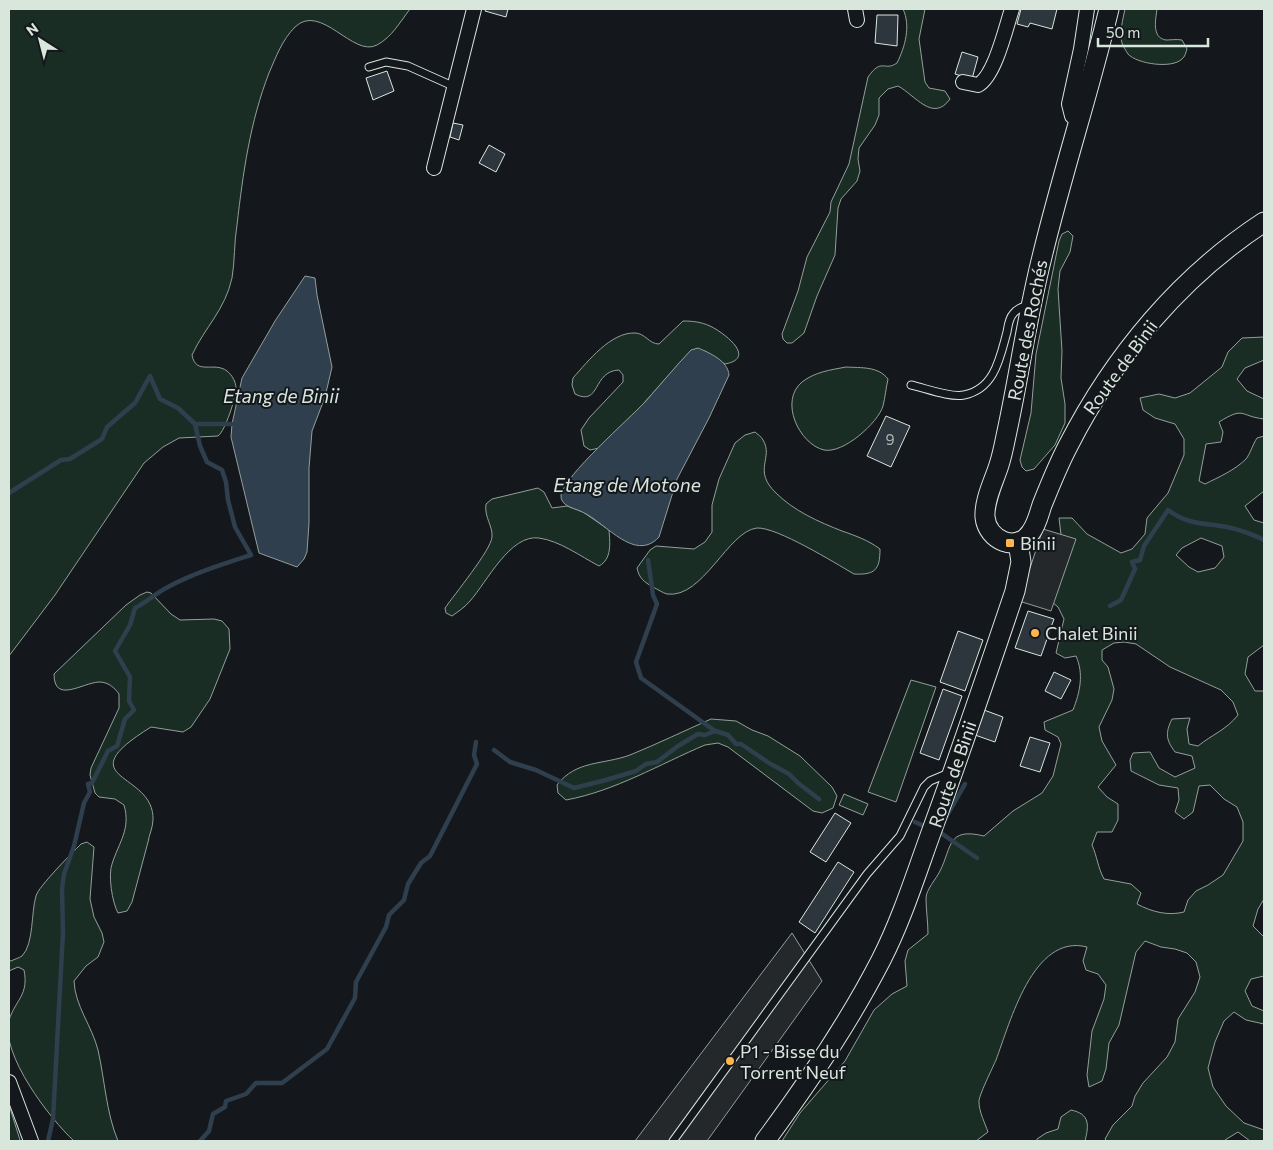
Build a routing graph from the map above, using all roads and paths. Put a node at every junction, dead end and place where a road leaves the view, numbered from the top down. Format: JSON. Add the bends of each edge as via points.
{"nodes":[{"id":1,"x":474,"y":9,"type":"edge"},
{"id":2,"x":1012,"y":9,"type":"edge"},
{"id":3,"x":1087,"y":9,"type":"edge"},
{"id":4,"x":1109,"y":9,"type":"edge"},
{"id":5,"x":369,"y":67,"type":"dead end"},
{"id":6,"x":963,"y":82,"type":"dead end"},
{"id":7,"x":455,"y":87,"type":"junction"},
{"id":8,"x":1079,"y":121,"type":"junction"},
{"id":9,"x":434,"y":168,"type":"dead end"},
{"id":10,"x":1264,"y":222,"type":"edge"},
{"id":11,"x":1031,"y":304,"type":"junction"},
{"id":12,"x":911,"y":385,"type":"dead end"},
{"id":13,"x":1018,"y":542,"type":"junction"},
{"id":14,"x":954,"y":772,"type":"junction"},
{"id":15,"x":9,"y":1082,"type":"edge"},
{"id":16,"x":31,"y":1141,"type":"edge"},
{"id":17,"x":673,"y":1141,"type":"edge"},
{"id":18,"x":765,"y":1141,"type":"edge"}],
"edges":[{"from":1,"to":7,"type":"street"},
{"from":2,"to":6,"type":"street","via":[[987,76],[978,84]]},
{"from":3,"to":8,"type":"street","via":[[1082,49],[1069,104],[1072,116]]},
{"from":4,"to":8,"type":"street","name":"Route des Rochés"},
{"from":5,"to":7,"type":"lane","via":[[386,62],[408,66]]},
{"from":7,"to":9,"type":"street"},
{"from":8,"to":11,"type":"street","name":"Route des Rochés"},
{"from":10,"to":13,"type":"street","name":"Route de Binii","via":[[1221,252],[1192,278],[1136,338],[1079,424],[1032,532]]},
{"from":11,"to":12,"type":"lane","via":[[1011,315],[998,366],[978,390],[963,396]]},
{"from":11,"to":13,"type":"street","name":"Route des Rochés","via":[[1006,438],[985,513],[987,526],[996,538],[1007,543]]},
{"from":13,"to":14,"type":"street","name":"Route de Binii","via":[[1021,562],[1015,591]]},
{"from":14,"to":17,"type":"lane","via":[[930,781],[924,787],[900,836],[867,874]]},
{"from":14,"to":18,"type":"street","name":"Route de Binii","via":[[896,927],[860,998],[836,1040]]},
{"from":15,"to":16,"type":"street"}]}
